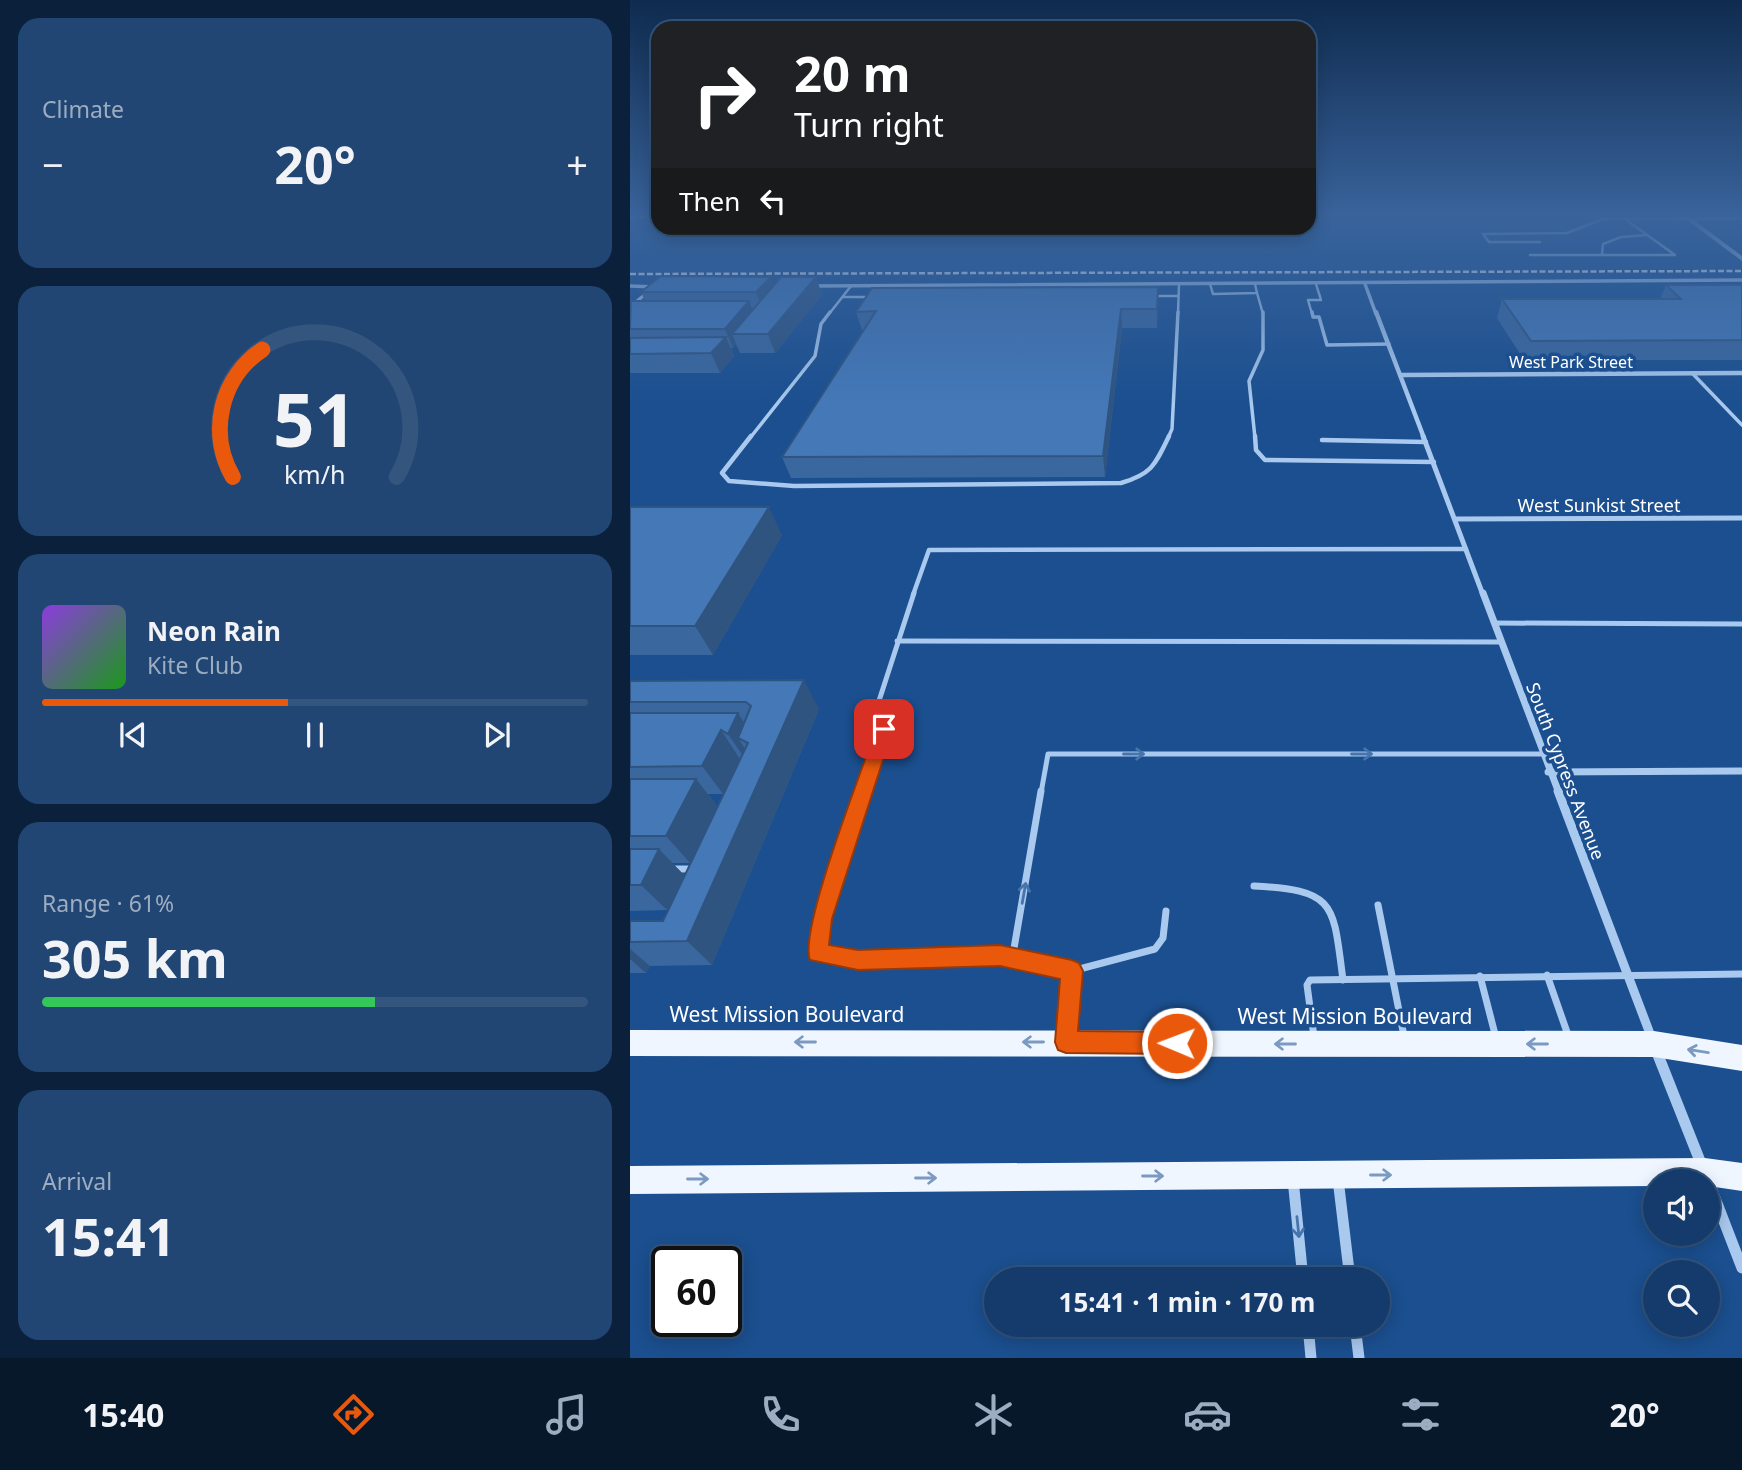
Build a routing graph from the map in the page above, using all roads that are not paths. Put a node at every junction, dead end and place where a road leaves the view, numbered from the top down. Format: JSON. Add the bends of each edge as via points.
{"nodes":[{"id":1,"x":1742,"y":280,"type":"edge"},
{"id":2,"x":1210,"y":284,"type":"junction"},
{"id":3,"x":1255,"y":284,"type":"junction"},
{"id":4,"x":1316,"y":284,"type":"junction"},
{"id":5,"x":1365,"y":284,"type":"junction"},
{"id":6,"x":1012,"y":285,"type":"junction"},
{"id":7,"x":1179,"y":285,"type":"junction"},
{"id":8,"x":630,"y":286,"type":"edge"},
{"id":9,"x":668,"y":286,"type":"edge"},
{"id":10,"x":802,"y":286,"type":"edge"},
{"id":11,"x":851,"y":286,"type":"junction"},
{"id":12,"x":654,"y":287,"type":"junction"},
{"id":13,"x":1257,"y":293,"type":"junction"},
{"id":14,"x":1007,"y":296,"type":"edge"},
{"id":15,"x":1151,"y":296,"type":"edge"},
{"id":16,"x":1178,"y":296,"type":"junction"},
{"id":17,"x":843,"y":297,"type":"junction"},
{"id":18,"x":884,"y":297,"type":"edge"},
{"id":19,"x":630,"y":307,"type":"edge"},
{"id":20,"x":1389,"y":344,"type":"junction"},
{"id":21,"x":1692,"y":373,"type":"junction"},
{"id":22,"x":1742,"y":373,"type":"edge"},
{"id":23,"x":1401,"y":375,"type":"junction"},
{"id":24,"x":1742,"y":425,"type":"edge"},
{"id":25,"x":1322,"y":440,"type":"dead end"},
{"id":26,"x":1426,"y":442,"type":"junction"},
{"id":27,"x":1434,"y":462,"type":"junction"},
{"id":28,"x":1742,"y":518,"type":"edge"},
{"id":29,"x":1455,"y":519,"type":"junction"},
{"id":30,"x":1466,"y":549,"type":"junction"},
{"id":31,"x":1494,"y":623,"type":"junction"},
{"id":32,"x":1742,"y":624,"type":"edge"},
{"id":33,"x":897,"y":641,"type":"junction"},
{"id":34,"x":1500,"y":642,"type":"junction"},
{"id":35,"x":1542,"y":754,"type":"junction"},
{"id":36,"x":1742,"y":771,"type":"edge"},
{"id":37,"x":1548,"y":772,"type":"junction"},
{"id":38,"x":667,"y":869,"type":"dead end"},
{"id":39,"x":705,"y":869,"type":"edge"},
{"id":40,"x":1254,"y":886,"type":"dead end"},
{"id":41,"x":1378,"y":905,"type":"dead end"},
{"id":42,"x":1166,"y":911,"type":"dead end"},
{"id":43,"x":1012,"y":960,"type":"junction"},
{"id":44,"x":1072,"y":971,"type":"junction"},
{"id":45,"x":1626,"y":973,"type":"junction"},
{"id":46,"x":1742,"y":974,"type":"edge"},
{"id":47,"x":1547,"y":975,"type":"junction"},
{"id":48,"x":1480,"y":976,"type":"junction"},
{"id":49,"x":1392,"y":979,"type":"junction"},
{"id":50,"x":1343,"y":980,"type":"junction"},
{"id":51,"x":1066,"y":1042,"type":"junction"},
{"id":52,"x":630,"y":1043,"type":"edge"},
{"id":53,"x":1315,"y":1044,"type":"junction"},
{"id":54,"x":1406,"y":1044,"type":"junction"},
{"id":55,"x":1497,"y":1044,"type":"junction"},
{"id":56,"x":1571,"y":1044,"type":"junction"},
{"id":57,"x":1654,"y":1044,"type":"junction"},
{"id":58,"x":1742,"y":1058,"type":"edge"},
{"id":59,"x":1704,"y":1169,"type":"edge"},
{"id":60,"x":1643,"y":1173,"type":"edge"},
{"id":61,"x":1720,"y":1174,"type":"edge"},
{"id":62,"x":1293,"y":1175,"type":"junction"},
{"id":63,"x":1338,"y":1175,"type":"junction"},
{"id":64,"x":1742,"y":1177,"type":"edge"},
{"id":65,"x":630,"y":1180,"type":"edge"},
{"id":66,"x":1720,"y":1211,"type":"edge"},
{"id":67,"x":1302,"y":1267,"type":"edge"},
{"id":68,"x":1349,"y":1267,"type":"edge"},
{"id":69,"x":1742,"y":1268,"type":"edge"},
{"id":70,"x":1309,"y":1337,"type":"edge"},
{"id":71,"x":1356,"y":1337,"type":"edge"},
{"id":72,"x":1311,"y":1358,"type":"edge"},
{"id":73,"x":1359,"y":1358,"type":"edge"}],
"edges":[{"from":1,"to":5,"type":"street"},
{"from":2,"to":3,"type":"street"},
{"from":2,"to":7,"type":"street"},
{"from":2,"to":13,"type":"lane","via":[[1213,294]]},
{"from":3,"to":4,"type":"street"},
{"from":3,"to":13,"type":"lane"},
{"from":4,"to":5,"type":"street"},
{"from":4,"to":20,"type":"lane","via":[[1321,300],[1308,300],[1313,317],[1319,317],[1327,345]]},
{"from":5,"to":20,"type":"street","name":"South Cypress Avenue"},
{"from":6,"to":7,"type":"street"},
{"from":6,"to":11,"type":"street"},
{"from":6,"to":14,"type":"lane"},
{"from":7,"to":16,"type":"lane"},
{"from":8,"to":12,"type":"street"},
{"from":9,"to":12,"type":"street"},
{"from":10,"to":11,"type":"street"},
{"from":11,"to":17,"type":"lane"},
{"from":12,"to":19,"type":"street"},
{"from":13,"to":27,"type":"lane","via":[[1265,333],[1259,369],[1249,381],[1255,450],[1265,460]]},
{"from":15,"to":16,"type":"lane"},
{"from":16,"to":17,"type":"lane","via":[[1172,429],[1156,463],[1144,476],[1121,483],[997,485],[794,486],[729,481],[722,473],[815,356],[821,324]]},
{"from":17,"to":18,"type":"lane"},
{"from":20,"to":23,"type":"street","name":"South Cypress Avenue"},
{"from":21,"to":22,"type":"street","name":"West Park Street"},
{"from":21,"to":23,"type":"street","name":"West Park Street"},
{"from":21,"to":24,"type":"lane"},
{"from":23,"to":26,"type":"street","name":"South Cypress Avenue"},
{"from":25,"to":26,"type":"lane"},
{"from":26,"to":27,"type":"street","name":"South Cypress Avenue"},
{"from":27,"to":29,"type":"street","name":"South Cypress Avenue"},
{"from":28,"to":29,"type":"street","name":"West Sunkist Street"},
{"from":29,"to":30,"type":"street","name":"South Cypress Avenue"},
{"from":30,"to":31,"type":"street","name":"South Cypress Avenue"},
{"from":30,"to":33,"type":"lane","via":[[929,550]]},
{"from":31,"to":32,"type":"lane"},
{"from":31,"to":34,"type":"street","name":"South Cypress Avenue"},
{"from":33,"to":34,"type":"lane"},
{"from":33,"to":43,"type":"lane","via":[[877,708],[884,729],[822,919],[817,953],[858,960],[1000,956]]},
{"from":34,"to":35,"type":"street","name":"South Cypress Avenue"},
{"from":35,"to":37,"type":"street","name":"South Cypress Avenue"},
{"from":43,"to":35,"type":"lane","one_way":true,"via":[[1048,754]]},
{"from":36,"to":37,"type":"street"},
{"from":37,"to":45,"type":"street","name":"South Cypress Avenue"},
{"from":38,"to":39,"type":"lane"},
{"from":40,"to":50,"type":"lane","via":[[1292,887],[1320,894],[1333,911]]},
{"from":41,"to":49,"type":"lane"},
{"from":42,"to":44,"type":"lane","via":[[1163,938],[1155,949]]},
{"from":43,"to":44,"type":"lane"},
{"from":44,"to":51,"type":"lane"},
{"from":45,"to":46,"type":"lane"},
{"from":45,"to":47,"type":"lane"},
{"from":45,"to":57,"type":"street","name":"South Cypress Avenue"},
{"from":47,"to":48,"type":"lane"},
{"from":47,"to":56,"type":"lane"},
{"from":48,"to":49,"type":"lane"},
{"from":48,"to":55,"type":"lane"},
{"from":49,"to":50,"type":"lane"},
{"from":49,"to":54,"type":"lane"},
{"from":50,"to":53,"type":"lane","via":[[1310,980],[1307,985]]},
{"from":51,"to":52,"type":"main road","name":"West Mission Boulevard","one_way":true},
{"from":53,"to":51,"type":"main road","name":"West Mission Boulevard","one_way":true},
{"from":53,"to":54,"type":"main road","name":"West Mission Boulevard"},
{"from":54,"to":55,"type":"main road","name":"West Mission Boulevard"},
{"from":56,"to":55,"type":"main road","name":"West Mission Boulevard","one_way":true},
{"from":56,"to":57,"type":"main road","name":"West Mission Boulevard"},
{"from":58,"to":57,"type":"main road","name":"West Mission Boulevard","one_way":true},
{"from":57,"to":59,"type":"street","name":"South Cypress Avenue"},
{"from":63,"to":60,"type":"main road","one_way":true},
{"from":61,"to":64,"type":"main road"},
{"from":62,"to":63,"type":"main road"},
{"from":65,"to":62,"type":"main road","one_way":true},
{"from":62,"to":67,"type":"street","one_way":true},
{"from":63,"to":68,"type":"street"},
{"from":66,"to":69,"type":"street","name":"South Cypress Avenue"},
{"from":70,"to":72,"type":"street"},
{"from":71,"to":73,"type":"street"}]}
